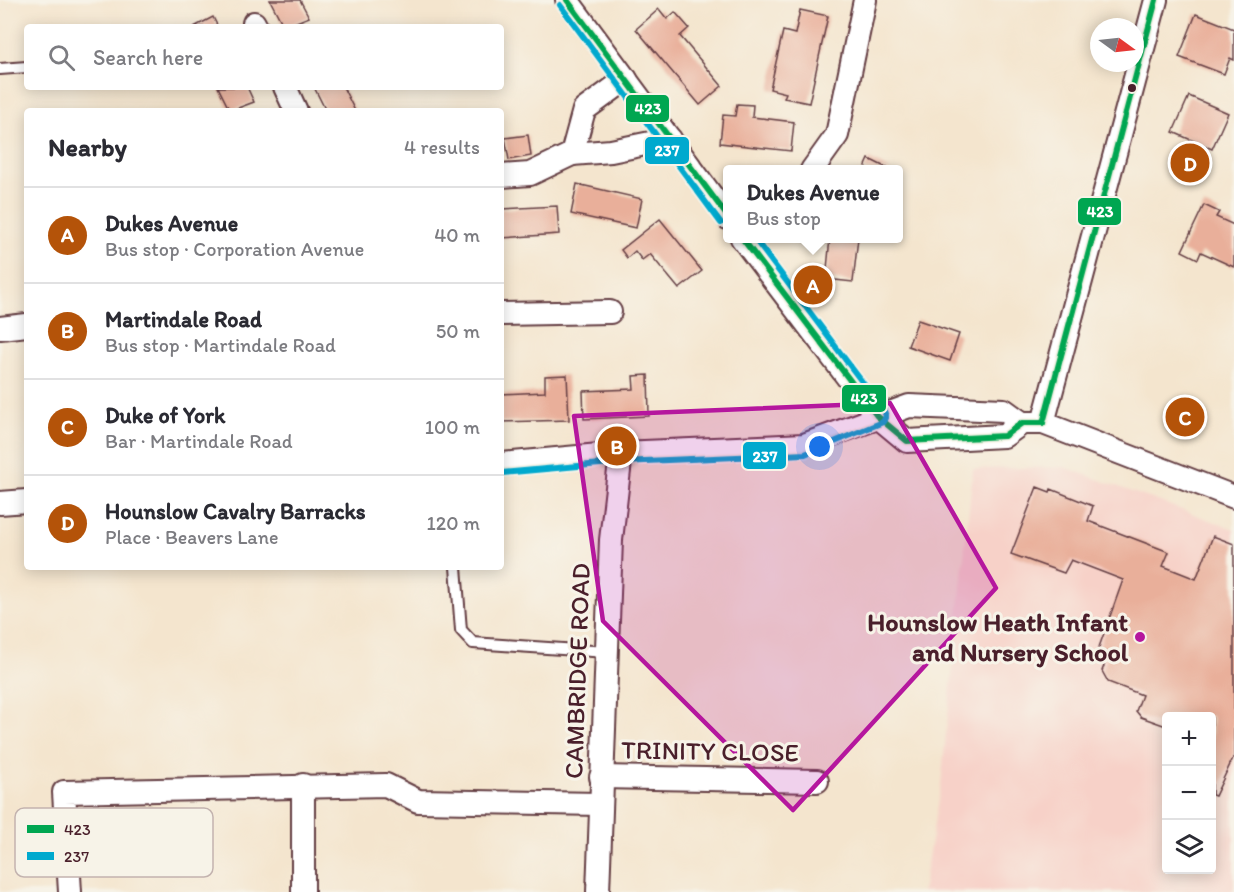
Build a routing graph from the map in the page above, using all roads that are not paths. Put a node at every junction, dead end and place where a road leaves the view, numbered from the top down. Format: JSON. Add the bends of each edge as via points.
{"nodes":[{"id":1,"x":567,"y":0,"type":"edge"},
{"id":2,"x":865,"y":0,"type":"edge"},
{"id":3,"x":1156,"y":0,"type":"edge"},
{"id":4,"x":24,"y":67,"type":"edge"},
{"id":5,"x":0,"y":69,"type":"edge"},
{"id":6,"x":626,"y":80,"type":"junction"},
{"id":7,"x":286,"y":90,"type":"edge"},
{"id":8,"x":295,"y":108,"type":"edge"},
{"id":9,"x":670,"y":139,"type":"junction"},
{"id":10,"x":572,"y":154,"type":"junction"},
{"id":11,"x":816,"y":165,"type":"edge"},
{"id":12,"x":504,"y":176,"type":"edge"},
{"id":13,"x":723,"y":211,"type":"edge"},
{"id":14,"x":746,"y":243,"type":"edge"},
{"id":15,"x":610,"y":312,"type":"dead end"},
{"id":16,"x":504,"y":314,"type":"edge"},
{"id":17,"x":24,"y":325,"type":"edge"},
{"id":18,"x":0,"y":328,"type":"edge"},
{"id":19,"x":877,"y":416,"type":"junction"},
{"id":20,"x":1032,"y":423,"type":"junction"},
{"id":21,"x":621,"y":453,"type":"junction"},
{"id":22,"x":504,"y":464,"type":"edge"},
{"id":23,"x":1234,"y":497,"type":"edge"},
{"id":24,"x":24,"y":501,"type":"edge"},
{"id":25,"x":0,"y":503,"type":"edge"},
{"id":26,"x":456,"y":570,"type":"edge"},
{"id":27,"x":607,"y":652,"type":"junction"},
{"id":28,"x":601,"y":777,"type":"junction"},
{"id":29,"x":817,"y":782,"type":"dead end"},
{"id":30,"x":303,"y":785,"type":"junction"},
{"id":31,"x":600,"y":804,"type":"junction"},
{"id":32,"x":65,"y":808,"type":"edge"},
{"id":33,"x":69,"y":877,"type":"edge"},
{"id":34,"x":70,"y":892,"type":"edge"},
{"id":35,"x":303,"y":892,"type":"edge"},
{"id":36,"x":598,"y":892,"type":"edge"}],
"edges":[{"from":1,"to":6,"type":"street"},
{"from":2,"to":11,"type":"street","via":[[837,135]]},
{"from":3,"to":20,"type":"street"},
{"from":4,"to":5,"type":"lane"},
{"from":6,"to":9,"type":"street"},
{"from":6,"to":10,"type":"street","via":[[584,110]]},
{"from":7,"to":8,"type":"street"},
{"from":9,"to":10,"type":"street"},
{"from":9,"to":13,"type":"street"},
{"from":10,"to":12,"type":"street","via":[[530,174]]},
{"from":14,"to":19,"type":"street"},
{"from":15,"to":16,"type":"street"},
{"from":17,"to":18,"type":"street"},
{"from":19,"to":20,"type":"street","via":[[909,406],[1004,410]]},
{"from":19,"to":20,"type":"street","via":[[908,441],[1004,436]]},
{"from":19,"to":21,"type":"street","via":[[804,445]]},
{"from":20,"to":23,"type":"street"},
{"from":21,"to":22,"type":"street"},
{"from":21,"to":27,"type":"street","name":"CAMBRIDGE ROAD","via":[[611,540]]},
{"from":24,"to":25,"type":"street"},
{"from":26,"to":27,"type":"lane","via":[[461,630],[473,643]]},
{"from":27,"to":28,"type":"street","name":"CAMBRIDGE ROAD"},
{"from":28,"to":29,"type":"street","name":"TRINITY CLOSE"},
{"from":28,"to":31,"type":"street","name":"CAMBRIDGE ROAD"},
{"from":30,"to":31,"type":"street","via":[[386,785],[418,801]]},
{"from":30,"to":32,"type":"street","via":[[64,792]]},
{"from":30,"to":35,"type":"street"},
{"from":31,"to":36,"type":"street","name":"CAMBRIDGE ROAD"},
{"from":33,"to":34,"type":"street"}]}
